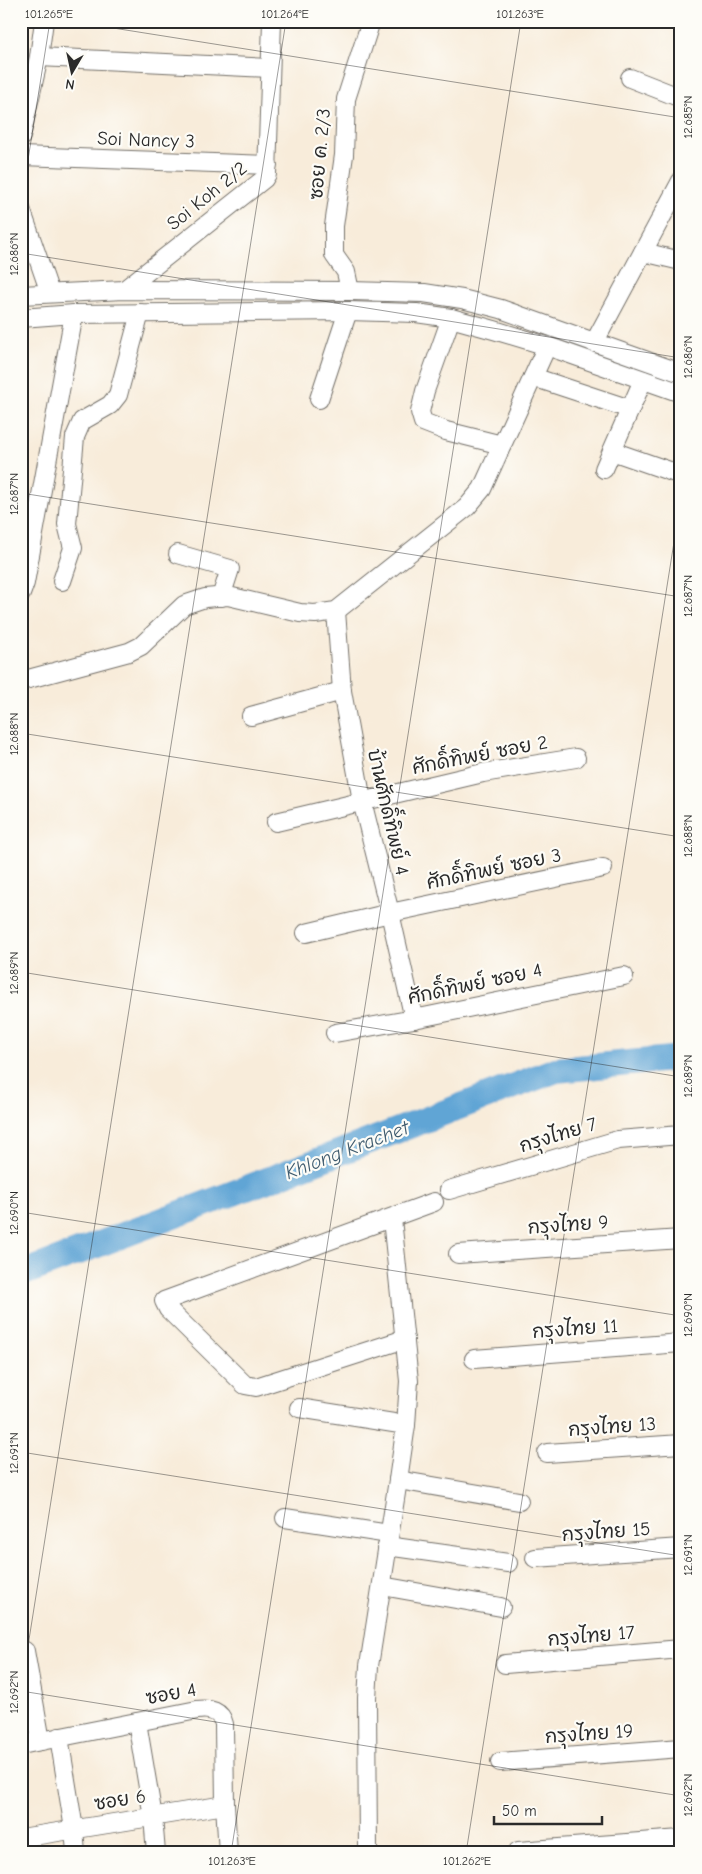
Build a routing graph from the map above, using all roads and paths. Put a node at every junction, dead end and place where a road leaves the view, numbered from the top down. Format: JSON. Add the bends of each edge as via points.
{"nodes":[{"id":1,"x":44,"y":21,"type":"edge"},
{"id":2,"x":272,"y":21,"type":"edge"},
{"id":3,"x":371,"y":21,"type":"edge"},
{"id":4,"x":39,"y":57,"type":"junction"},
{"id":5,"x":270,"y":68,"type":"junction"},
{"id":6,"x":630,"y":78,"type":"dead end"},
{"id":7,"x":681,"y":98,"type":"edge"},
{"id":8,"x":21,"y":137,"type":"edge"},
{"id":9,"x":21,"y":156,"type":"edge"},
{"id":10,"x":268,"y":166,"type":"junction"},
{"id":11,"x":681,"y":180,"type":"edge"},
{"id":12,"x":21,"y":209,"type":"edge"},
{"id":13,"x":643,"y":252,"type":"junction"},
{"id":14,"x":681,"y":261,"type":"edge"},
{"id":15,"x":124,"y":290,"type":"junction"},
{"id":16,"x":186,"y":290,"type":"junction"},
{"id":17,"x":350,"y":291,"type":"junction"},
{"id":18,"x":50,"y":293,"type":"junction"},
{"id":19,"x":21,"y":295,"type":"edge"},
{"id":20,"x":348,"y":311,"type":"junction"},
{"id":21,"x":140,"y":313,"type":"junction"},
{"id":22,"x":187,"y":313,"type":"junction"},
{"id":23,"x":74,"y":314,"type":"junction"},
{"id":24,"x":21,"y":318,"type":"edge"},
{"id":25,"x":451,"y":318,"type":"junction"},
{"id":26,"x":594,"y":343,"type":"junction"},
{"id":27,"x":547,"y":346,"type":"junction"},
{"id":28,"x":681,"y":373,"type":"edge"},
{"id":29,"x":533,"y":377,"type":"junction"},
{"id":30,"x":643,"y":380,"type":"junction"},
{"id":31,"x":681,"y":393,"type":"edge"},
{"id":32,"x":319,"y":400,"type":"dead end"},
{"id":33,"x":630,"y":410,"type":"junction"},
{"id":34,"x":502,"y":446,"type":"junction"},
{"id":35,"x":612,"y":451,"type":"junction"},
{"id":36,"x":604,"y":469,"type":"dead end"},
{"id":37,"x":681,"y":475,"type":"edge"},
{"id":38,"x":178,"y":554,"type":"dead end"},
{"id":39,"x":62,"y":581,"type":"dead end"},
{"id":40,"x":21,"y":594,"type":"edge"},
{"id":41,"x":221,"y":597,"type":"junction"},
{"id":42,"x":336,"y":611,"type":"junction"},
{"id":43,"x":21,"y":681,"type":"edge"},
{"id":44,"x":342,"y":691,"type":"junction"},
{"id":45,"x":251,"y":716,"type":"dead end"},
{"id":46,"x":576,"y":758,"type":"dead end"},
{"id":47,"x":362,"y":801,"type":"junction"},
{"id":48,"x":276,"y":822,"type":"dead end"},
{"id":49,"x":603,"y":868,"type":"dead end"},
{"id":50,"x":390,"y":913,"type":"junction"},
{"id":51,"x":306,"y":933,"type":"dead end"},
{"id":52,"x":624,"y":976,"type":"dead end"},
{"id":53,"x":414,"y":1019,"type":"junction"},
{"id":54,"x":335,"y":1033,"type":"dead end"},
{"id":55,"x":681,"y":1135,"type":"edge"},
{"id":56,"x":449,"y":1190,"type":"dead end"},
{"id":57,"x":434,"y":1202,"type":"dead end"},
{"id":58,"x":392,"y":1219,"type":"junction"},
{"id":59,"x":681,"y":1239,"type":"edge"},
{"id":60,"x":458,"y":1254,"type":"dead end"},
{"id":61,"x":405,"y":1339,"type":"junction"},
{"id":62,"x":681,"y":1343,"type":"edge"},
{"id":63,"x":474,"y":1359,"type":"dead end"},
{"id":64,"x":299,"y":1408,"type":"dead end"},
{"id":65,"x":406,"y":1425,"type":"junction"},
{"id":66,"x":681,"y":1444,"type":"edge"},
{"id":67,"x":547,"y":1453,"type":"dead end"},
{"id":68,"x":398,"y":1480,"type":"junction"},
{"id":69,"x":518,"y":1501,"type":"dead end"},
{"id":70,"x":285,"y":1518,"type":"dead end"},
{"id":71,"x":388,"y":1540,"type":"junction"},
{"id":72,"x":681,"y":1548,"type":"edge"},
{"id":73,"x":535,"y":1558,"type":"dead end"},
{"id":74,"x":508,"y":1563,"type":"dead end"},
{"id":75,"x":382,"y":1586,"type":"junction"},
{"id":76,"x":501,"y":1607,"type":"dead end"},
{"id":77,"x":681,"y":1650,"type":"edge"},
{"id":78,"x":23,"y":1652,"type":"edge"},
{"id":79,"x":505,"y":1664,"type":"dead end"},
{"id":80,"x":137,"y":1722,"type":"junction"},
{"id":81,"x":59,"y":1738,"type":"junction"},
{"id":82,"x":41,"y":1741,"type":"junction"},
{"id":83,"x":21,"y":1745,"type":"edge"},
{"id":84,"x":681,"y":1748,"type":"edge"},
{"id":85,"x":500,"y":1762,"type":"dead end"},
{"id":86,"x":225,"y":1805,"type":"junction"},
{"id":87,"x":154,"y":1817,"type":"junction"},
{"id":88,"x":74,"y":1829,"type":"junction"},
{"id":89,"x":21,"y":1838,"type":"edge"},
{"id":90,"x":681,"y":1839,"type":"edge"},
{"id":91,"x":518,"y":1851,"type":"dead end"},
{"id":92,"x":76,"y":1853,"type":"edge"},
{"id":93,"x":156,"y":1853,"type":"edge"},
{"id":94,"x":228,"y":1853,"type":"edge"},
{"id":95,"x":368,"y":1853,"type":"edge"}],
"edges":[{"from":1,"to":4,"type":"street"},
{"from":2,"to":5,"type":"street","name":"Soi Koh 2/2"},
{"from":3,"to":17,"type":"street","name":"ซอย ค. 2/3","via":[[346,99],[344,155],[334,226],[334,255],[346,272]]},
{"from":4,"to":5,"type":"street"},
{"from":4,"to":8,"type":"street"},
{"from":5,"to":10,"type":"street","name":"Soi Koh 2/2"},
{"from":6,"to":7,"type":"street"},
{"from":9,"to":10,"type":"street","name":"Soi Nancy 3"},
{"from":10,"to":15,"type":"street","name":"Soi Koh 2/2","via":[[264,179]]},
{"from":11,"to":13,"type":"street"},
{"from":12,"to":18,"type":"street"},
{"from":13,"to":14,"type":"street"},
{"from":13,"to":26,"type":"street"},
{"from":15,"to":16,"type":"street"},
{"from":15,"to":18,"type":"street"},
{"from":16,"to":17,"type":"street"},
{"from":16,"to":22,"type":"street"},
{"from":17,"to":26,"type":"street","via":[[462,299],[501,309]]},
{"from":18,"to":19,"type":"street"},
{"from":20,"to":22,"type":"street"},
{"from":20,"to":25,"type":"street","via":[[416,313]]},
{"from":20,"to":32,"type":"street"},
{"from":21,"to":22,"type":"street"},
{"from":21,"to":23,"type":"street"},
{"from":21,"to":39,"type":"street","via":[[118,395],[82,422],[75,437],[67,524],[73,548]]},
{"from":23,"to":24,"type":"street"},
{"from":23,"to":40,"type":"street"},
{"from":25,"to":27,"type":"street"},
{"from":25,"to":34,"type":"street","via":[[425,391],[420,412],[423,422]]},
{"from":26,"to":28,"type":"street"},
{"from":27,"to":29,"type":"street"},
{"from":27,"to":30,"type":"street"},
{"from":29,"to":33,"type":"street"},
{"from":29,"to":34,"type":"street"},
{"from":30,"to":31,"type":"street"},
{"from":30,"to":33,"type":"street"},
{"from":33,"to":35,"type":"street"},
{"from":34,"to":42,"type":"street","via":[[482,490],[467,507]]},
{"from":35,"to":36,"type":"street"},
{"from":35,"to":37,"type":"street"},
{"from":38,"to":41,"type":"street","via":[[230,568]]},
{"from":41,"to":42,"type":"street","via":[[300,613]]},
{"from":41,"to":43,"type":"street","via":[[184,605],[141,646],[129,652]]},
{"from":42,"to":44,"type":"street","name":"บ้านศักดิ์ทิพย์ 4"},
{"from":44,"to":45,"type":"street"},
{"from":44,"to":47,"type":"street","name":"บ้านศักดิ์ทิพย์ 4"},
{"from":46,"to":47,"type":"street","name":"ศักดิ์ทิพย์ ซอย 2","via":[[483,773]]},
{"from":47,"to":48,"type":"street","name":"ศักดิ์ทิพย์ ซอย 2"},
{"from":47,"to":50,"type":"street","name":"บ้านศักดิ์ทิพย์ 4"},
{"from":49,"to":50,"type":"street","name":"ศักดิ์ทิพย์ ซอย 3"},
{"from":50,"to":51,"type":"street","name":"ศักดิ์ทิพย์ ซอย 3"},
{"from":50,"to":53,"type":"street","name":"บ้านศักดิ์ทิพย์ 4"},
{"from":52,"to":53,"type":"street","name":"ศักดิ์ทิพย์ ซอย 4"},
{"from":53,"to":54,"type":"street","name":"ศักดิ์ทิพย์ ซอย 4"},
{"from":55,"to":56,"type":"street","name":"กรุงไทย 7","via":[[618,1140]]},
{"from":57,"to":58,"type":"street"},
{"from":58,"to":61,"type":"street"},
{"from":58,"to":61,"type":"street","via":[[164,1301],[168,1309],[244,1386],[256,1387]]},
{"from":59,"to":60,"type":"street","name":"กรุงไทย 9"},
{"from":61,"to":65,"type":"street","via":[[409,1381]]},
{"from":62,"to":63,"type":"street","name":"กรุงไทย 11"},
{"from":64,"to":65,"type":"street"},
{"from":65,"to":68,"type":"street"},
{"from":66,"to":67,"type":"street","name":"กรุงไทย 13"},
{"from":68,"to":69,"type":"street"},
{"from":68,"to":71,"type":"street"},
{"from":70,"to":71,"type":"street"},
{"from":71,"to":74,"type":"street"},
{"from":71,"to":75,"type":"street"},
{"from":72,"to":73,"type":"street","name":"กรุงไทย 15"},
{"from":75,"to":76,"type":"street"},
{"from":75,"to":95,"type":"street","via":[[367,1698]]},
{"from":77,"to":79,"type":"street","name":"กรุงไทย 17"},
{"from":78,"to":82,"type":"street"},
{"from":80,"to":81,"type":"street","name":"ซอย 4"},
{"from":80,"to":86,"type":"street","name":"ซอย 4","via":[[205,1708],[217,1712],[224,1724]]},
{"from":80,"to":87,"type":"street"},
{"from":81,"to":82,"type":"street","name":"ซอย 4"},
{"from":81,"to":88,"type":"street"},
{"from":82,"to":83,"type":"street","name":"ซอย 4"},
{"from":84,"to":85,"type":"street","name":"กรุงไทย 19"},
{"from":86,"to":87,"type":"street","name":"ซอย 6"},
{"from":86,"to":94,"type":"street","name":"ซอย 4"},
{"from":87,"to":88,"type":"street","name":"ซอย 6"},
{"from":87,"to":93,"type":"street"},
{"from":88,"to":89,"type":"street","name":"ซอย 6"},
{"from":88,"to":92,"type":"street"},
{"from":90,"to":91,"type":"street"}]}
